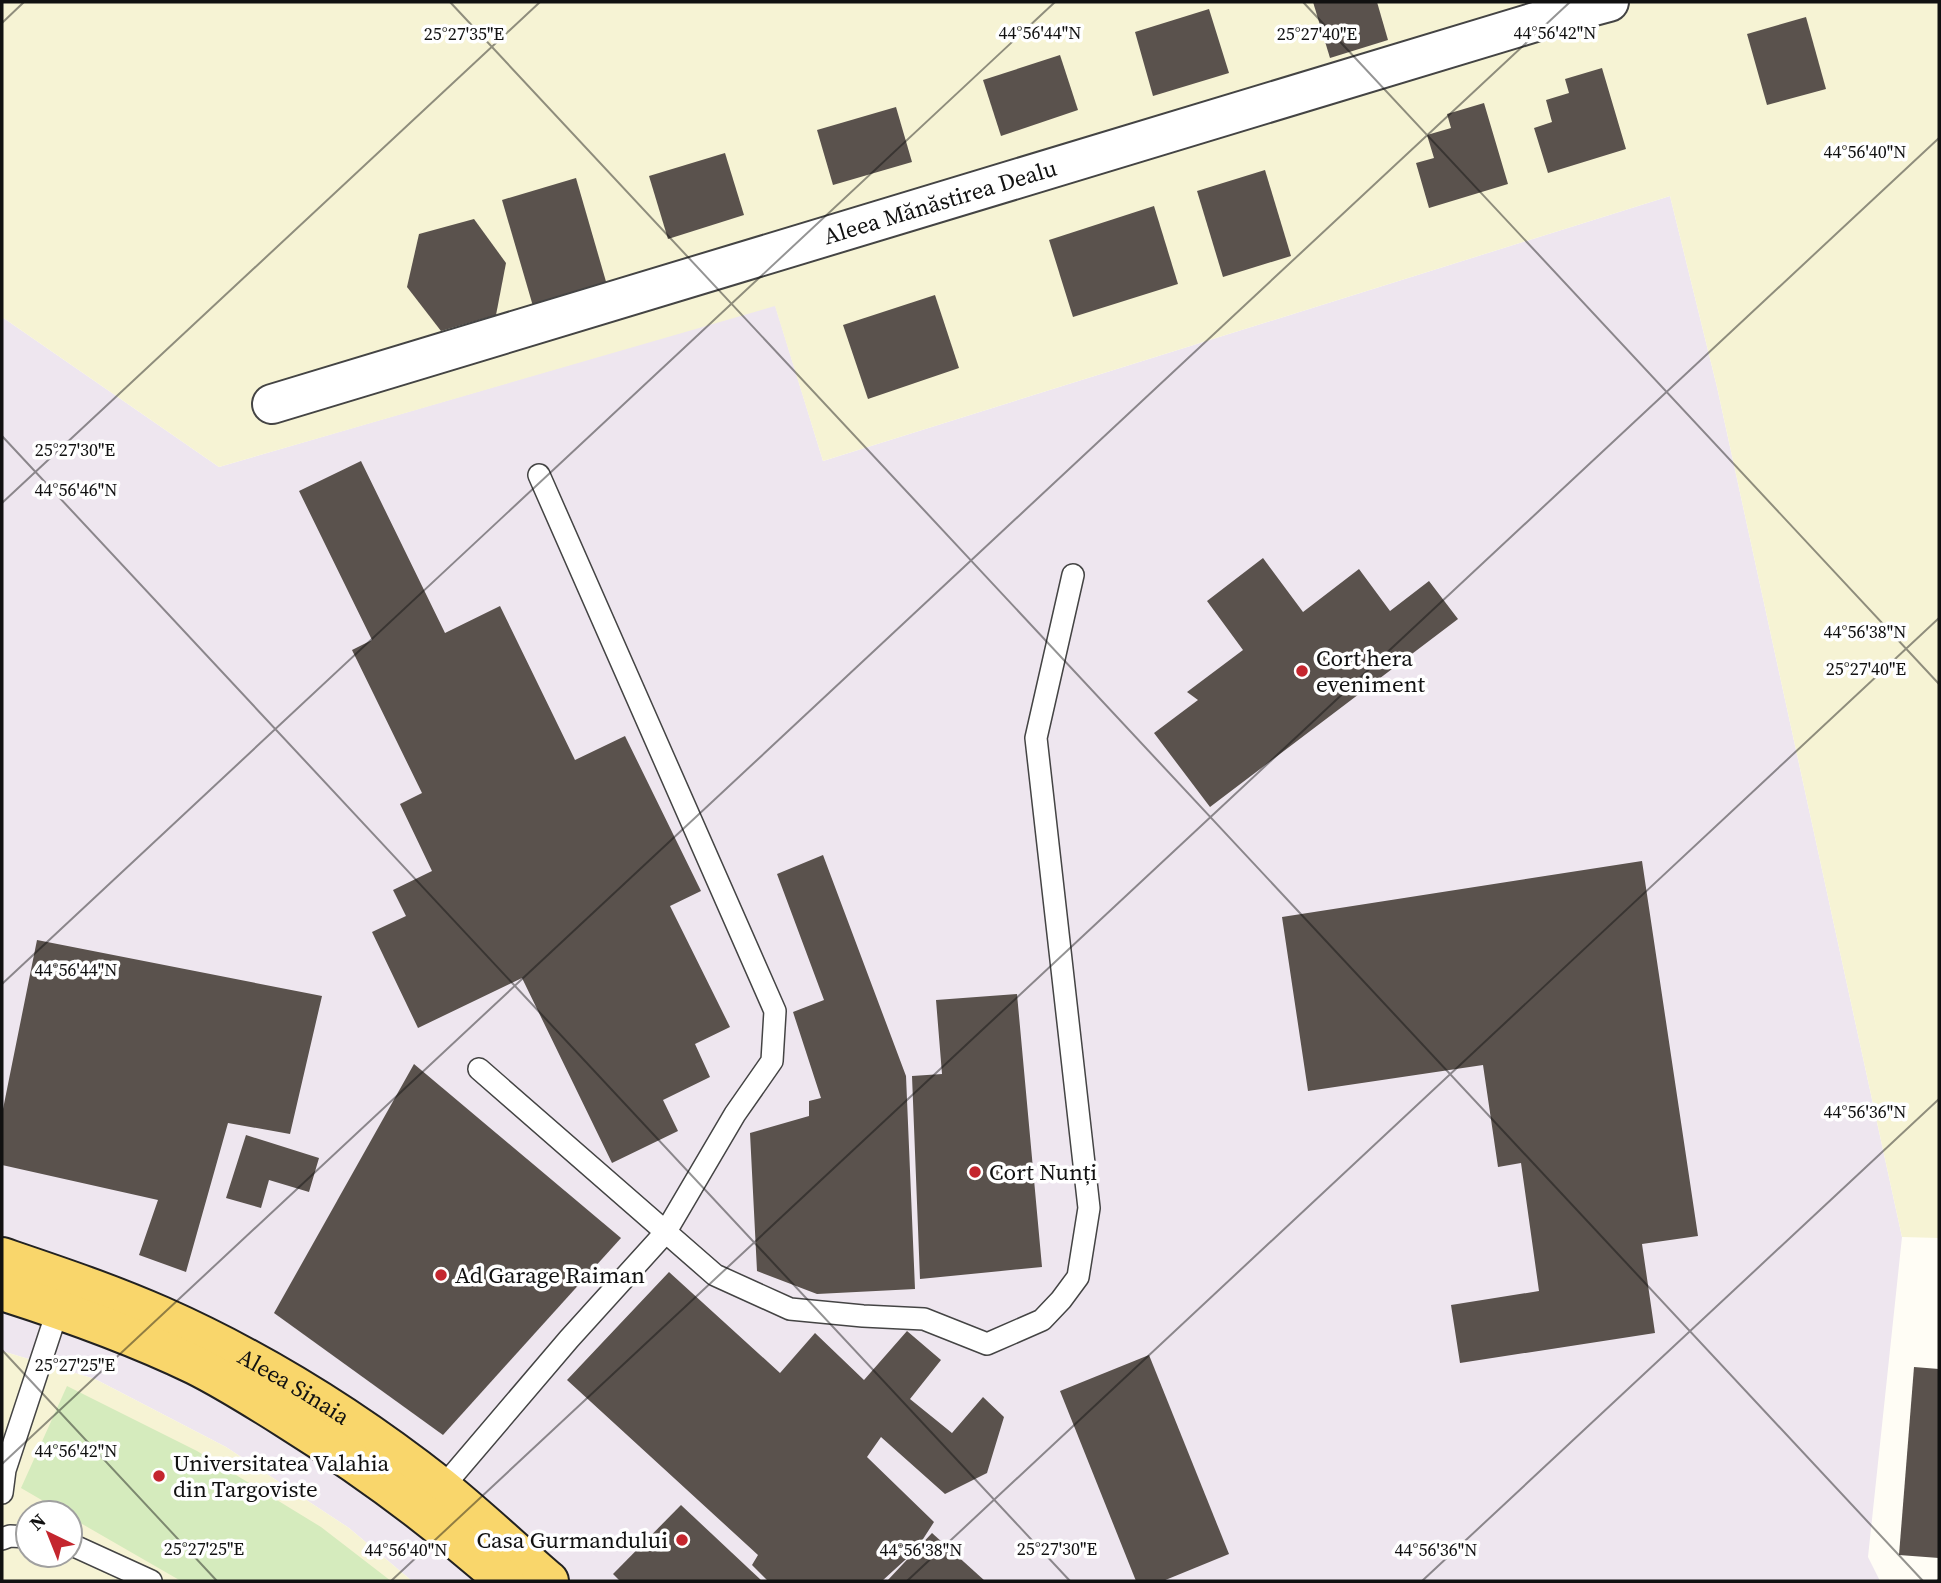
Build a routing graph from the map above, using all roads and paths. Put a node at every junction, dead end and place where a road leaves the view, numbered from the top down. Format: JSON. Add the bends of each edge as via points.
{"nodes":[{"id":1,"x":1609,"y":2,"type":"edge"},
{"id":2,"x":272,"y":404,"type":"dead end"},
{"id":3,"x":539,"y":475,"type":"dead end"},
{"id":4,"x":1073,"y":575,"type":"dead end"},
{"id":5,"x":479,"y":1069,"type":"dead end"},
{"id":6,"x":665,"y":1233,"type":"junction"},
{"id":7,"x":2,"y":1257,"type":"edge"},
{"id":8,"x":2,"y":1291,"type":"edge"},
{"id":9,"x":58,"y":1309,"type":"junction"},
{"id":10,"x":442,"y":1488,"type":"junction"},
{"id":11,"x":2,"y":1493,"type":"edge"},
{"id":12,"x":84,"y":1550,"type":"edge"},
{"id":13,"x":151,"y":1581,"type":"edge"},
{"id":14,"x":505,"y":1581,"type":"edge"},
{"id":15,"x":549,"y":1581,"type":"edge"}],
"edges":[{"from":1,"to":2,"type":"street","name":"Aleea Mănăstirea Dealu"},
{"from":3,"to":6,"type":"lane","via":[[775,1011],[772,1061]]},
{"from":4,"to":6,"type":"lane","via":[[1036,738],[1089,1208],[1078,1277],[1042,1320],[987,1344],[924,1319],[790,1309],[715,1275]]},
{"from":5,"to":6,"type":"lane"},
{"from":6,"to":10,"type":"lane"},
{"from":7,"to":10,"type":"main road","name":"Aleea Sinaia","via":[[160,1315],[236,1353],[357,1427]]},
{"from":8,"to":9,"type":"main road","name":"Aleea Sinaia"},
{"from":9,"to":11,"type":"lane","via":[[5,1469]]},
{"from":9,"to":14,"type":"main road","name":"Aleea Sinaia","via":[[178,1357],[268,1406],[422,1511]]},
{"from":10,"to":15,"type":"main road","name":"Aleea Sinaia"},
{"from":12,"to":13,"type":"lane"}]}
